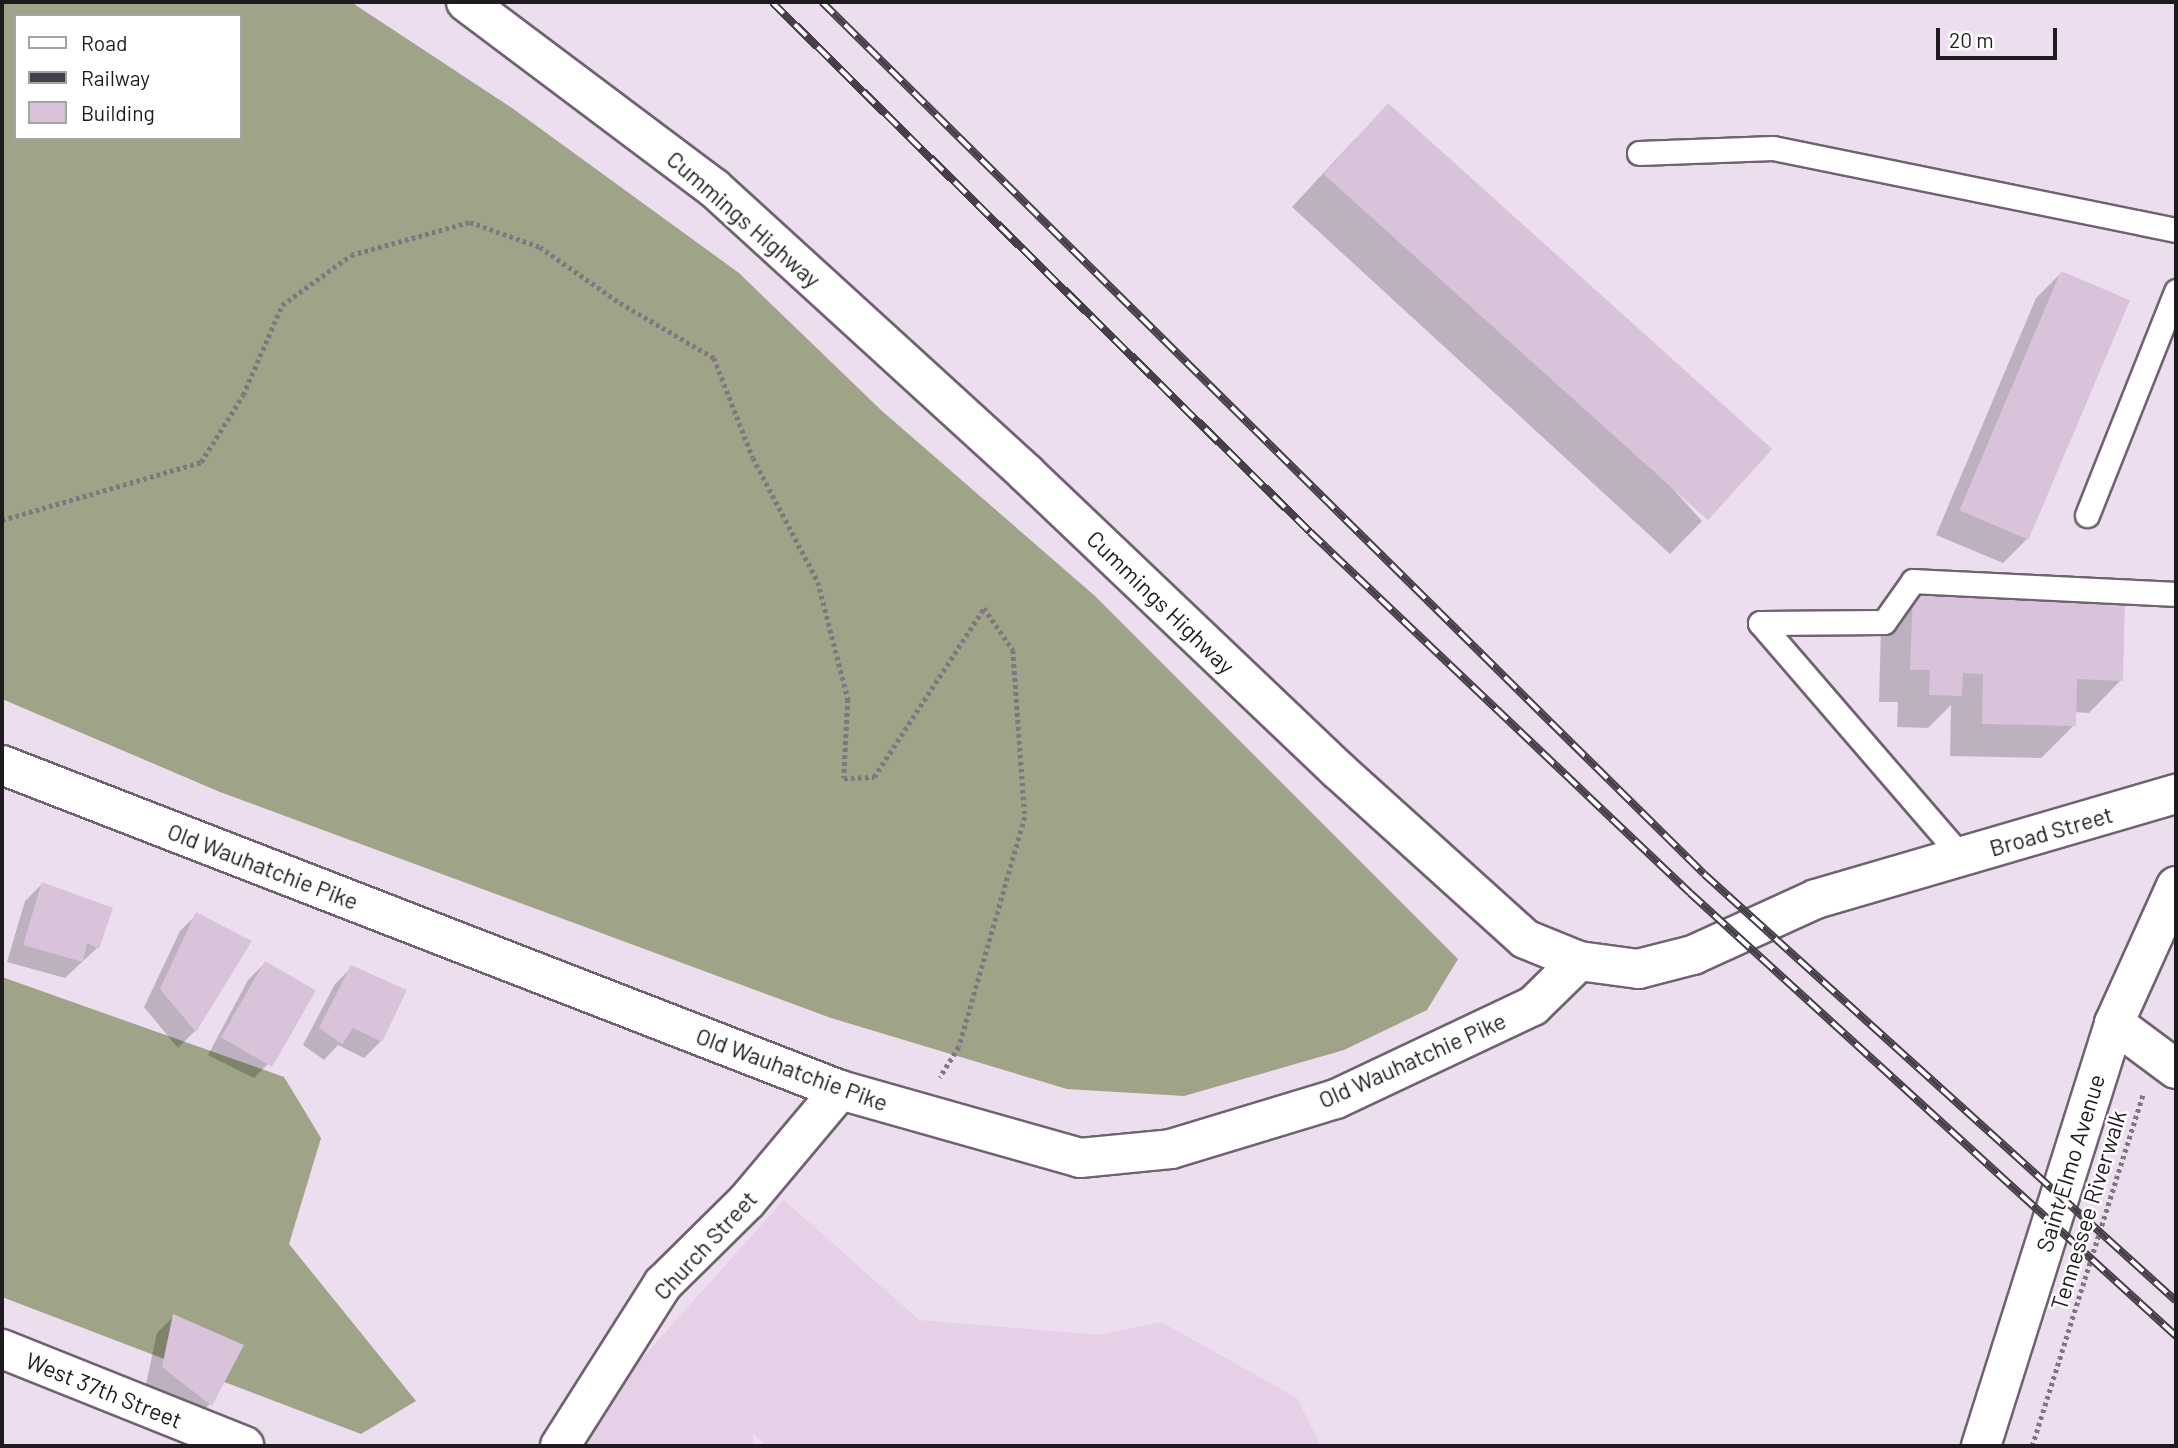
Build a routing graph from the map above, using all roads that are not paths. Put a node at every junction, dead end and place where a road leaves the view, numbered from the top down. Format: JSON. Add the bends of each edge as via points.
{"nodes":[{"id":1,"x":466,"y":2,"type":"edge"},
{"id":2,"x":1639,"y":153,"type":"dead end"},
{"id":3,"x":2176,"y":230,"type":"edge"},
{"id":4,"x":2176,"y":291,"type":"edge"},
{"id":5,"x":2087,"y":515,"type":"dead end"},
{"id":6,"x":2176,"y":594,"type":"edge"},
{"id":7,"x":2,"y":765,"type":"edge"},
{"id":8,"x":2176,"y":794,"type":"edge"},
{"id":9,"x":1962,"y":857,"type":"junction"},
{"id":10,"x":1926,"y":867,"type":"joint"},
{"id":11,"x":2176,"y":886,"type":"edge"},
{"id":12,"x":2165,"y":936,"type":"edge"},
{"id":13,"x":1579,"y":961,"type":"junction"},
{"id":14,"x":2114,"y":1023,"type":"junction"},
{"id":15,"x":2166,"y":1061,"type":"edge"},
{"id":16,"x":840,"y":1090,"type":"junction"},
{"id":17,"x":2,"y":1349,"type":"edge"},
{"id":18,"x":244,"y":1446,"type":"edge"},
{"id":19,"x":560,"y":1446,"type":"edge"},
{"id":20,"x":1981,"y":1446,"type":"edge"}],
"edges":[{"from":1,"to":13,"type":"street","name":"Cummings Highway","via":[[714,188],[1525,939]]},
{"from":2,"to":3,"type":"lane","via":[[1773,148]]},
{"from":4,"to":5,"type":"lane"},
{"from":6,"to":9,"type":"lane","via":[[1913,582],[1884,622],[1760,623]]},
{"from":7,"to":16,"type":"street","name":"Old Wauhatchie Pike"},
{"from":8,"to":9,"type":"street","name":"Broad Street"},
{"from":9,"to":10,"type":"street","name":"Broad Street"},
{"from":10,"to":13,"type":"street","name":"Cummings Highway","via":[[1816,899],[1693,955],[1638,969]]},
{"from":11,"to":12,"type":"street","name":"Saint Elmo Avenue"},
{"from":12,"to":14,"type":"street","name":"Saint Elmo Avenue"},
{"from":13,"to":16,"type":"street","name":"Old Wauhatchie Pike","via":[[1533,1006],[1336,1099],[1171,1149],[1080,1158]]},
{"from":14,"to":15,"type":"street"},
{"from":14,"to":20,"type":"street","name":"Saint Elmo Avenue"},
{"from":16,"to":19,"type":"street","name":"Church Street","via":[[747,1200],[663,1284]]},
{"from":17,"to":18,"type":"street","name":"West 37th Street"}]}
